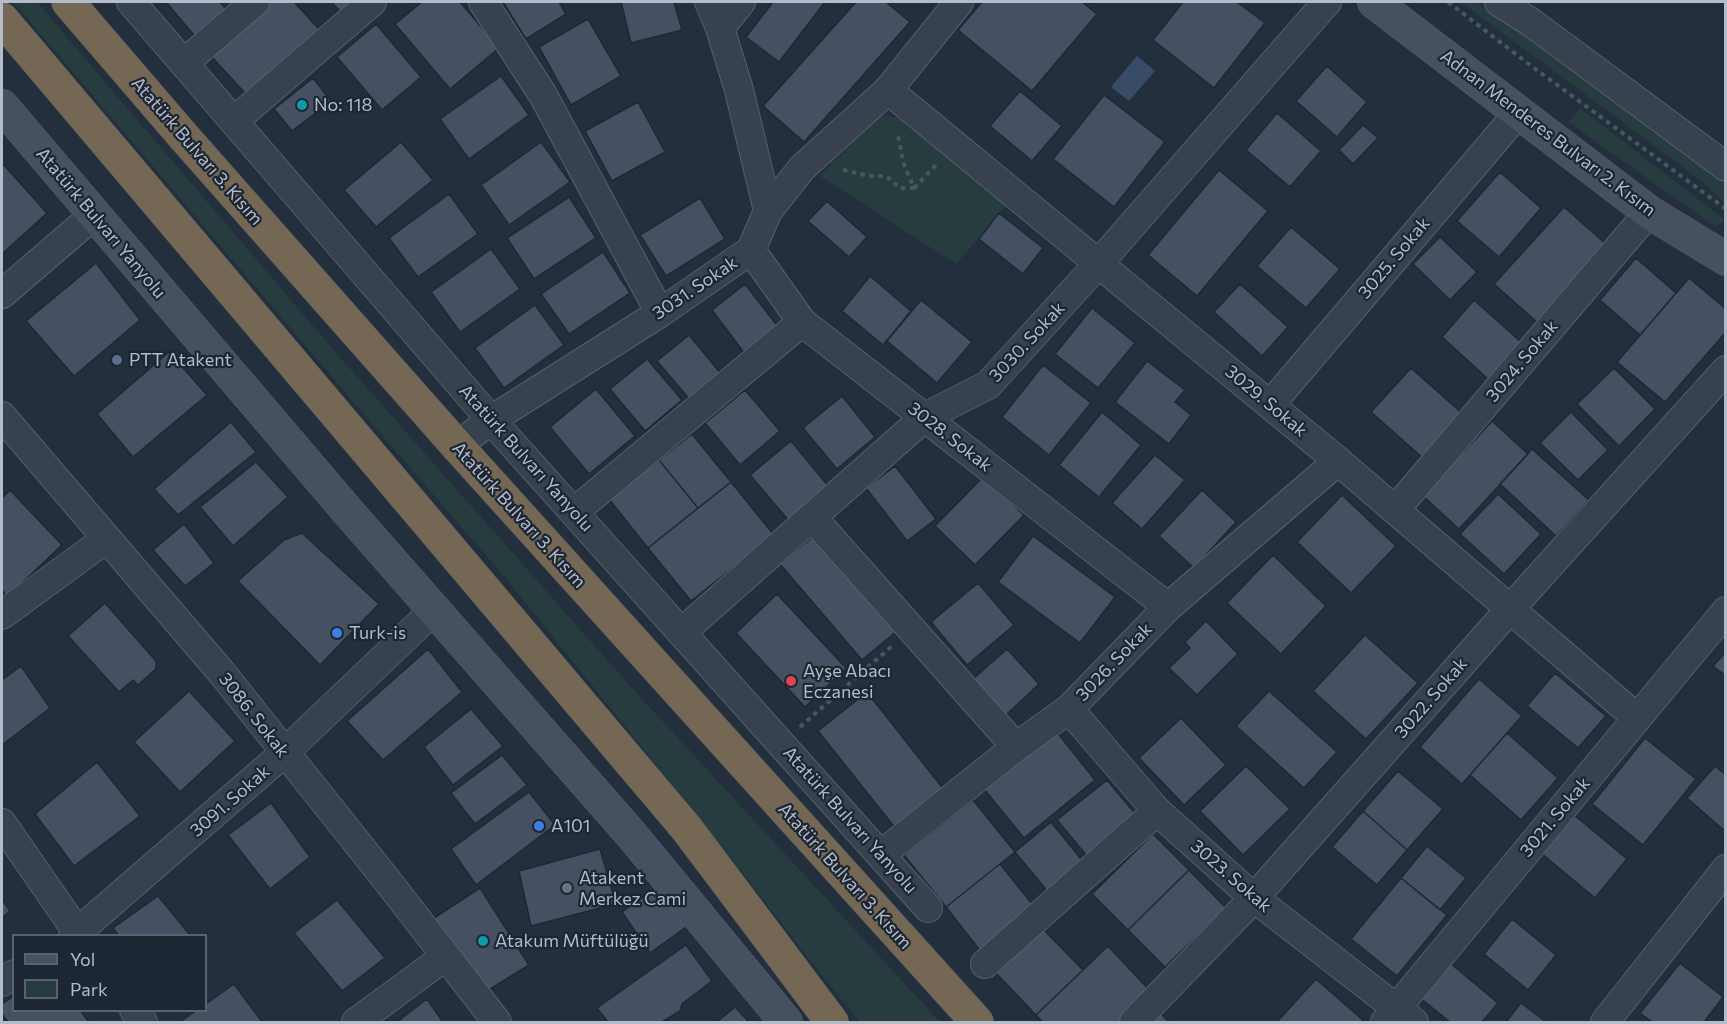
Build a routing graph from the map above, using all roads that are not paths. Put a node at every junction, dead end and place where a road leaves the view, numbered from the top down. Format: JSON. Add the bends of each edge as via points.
{"nodes":[{"id":1,"x":68,"y":2,"type":"edge"},
{"id":2,"x":131,"y":2,"type":"edge"},
{"id":3,"x":255,"y":2,"type":"edge"},
{"id":4,"x":372,"y":2,"type":"edge"},
{"id":5,"x":483,"y":2,"type":"edge"},
{"id":6,"x":709,"y":2,"type":"edge"},
{"id":7,"x":741,"y":2,"type":"edge"},
{"id":8,"x":960,"y":2,"type":"edge"},
{"id":9,"x":1327,"y":2,"type":"edge"},
{"id":10,"x":1374,"y":2,"type":"edge"},
{"id":11,"x":1499,"y":2,"type":"edge"},
{"id":12,"x":2,"y":19,"type":"edge"},
{"id":13,"x":720,"y":28,"type":"junction"},
{"id":14,"x":184,"y":63,"type":"junction"},
{"id":15,"x":888,"y":90,"type":"junction"},
{"id":16,"x":2,"y":106,"type":"edge"},
{"id":17,"x":1519,"y":112,"type":"junction"},
{"id":18,"x":234,"y":121,"type":"junction"},
{"id":19,"x":1725,"y":167,"type":"edge"},
{"id":20,"x":768,"y":211,"type":"junction"},
{"id":21,"x":1649,"y":212,"type":"junction"},
{"id":22,"x":94,"y":215,"type":"junction"},
{"id":23,"x":751,"y":250,"type":"junction"},
{"id":24,"x":1725,"y":259,"type":"edge"},
{"id":25,"x":1099,"y":263,"type":"junction"},
{"id":26,"x":2,"y":294,"type":"edge"},
{"id":27,"x":660,"y":313,"type":"junction"},
{"id":28,"x":802,"y":322,"type":"junction"},
{"id":29,"x":1725,"y":370,"type":"edge"},
{"id":30,"x":1270,"y":405,"type":"junction"},
{"id":31,"x":2,"y":416,"type":"edge"},
{"id":32,"x":925,"y":417,"type":"junction"},
{"id":33,"x":491,"y":420,"type":"junction"},
{"id":34,"x":457,"y":446,"type":"junction"},
{"id":35,"x":1338,"y":460,"type":"junction"},
{"id":36,"x":1395,"y":510,"type":"junction"},
{"id":37,"x":574,"y":512,"type":"junction"},
{"id":38,"x":812,"y":517,"type":"junction"},
{"id":39,"x":106,"y":539,"type":"junction"},
{"id":40,"x":1168,"y":607,"type":"junction"},
{"id":41,"x":1511,"y":608,"type":"junction"},
{"id":42,"x":433,"y":610,"type":"junction"},
{"id":43,"x":1725,"y":611,"type":"edge"},
{"id":44,"x":2,"y":615,"type":"edge"},
{"id":45,"x":682,"y":632,"type":"junction"},
{"id":46,"x":1069,"y":709,"type":"junction"},
{"id":47,"x":1637,"y":718,"type":"junction"},
{"id":48,"x":1016,"y":747,"type":"junction"},
{"id":49,"x":284,"y":753,"type":"junction"},
{"id":50,"x":1157,"y":811,"type":"junction"},
{"id":51,"x":2,"y":823,"type":"edge"},
{"id":52,"x":882,"y":854,"type":"junction"},
{"id":53,"x":1725,"y":869,"type":"edge"},
{"id":54,"x":1254,"y":898,"type":"junction"},
{"id":55,"x":928,"y":908,"type":"dead end"},
{"id":56,"x":76,"y":934,"type":"edge"},
{"id":57,"x":78,"y":934,"type":"edge"},
{"id":58,"x":446,"y":956,"type":"junction"},
{"id":59,"x":985,"y":964,"type":"dead end"},
{"id":60,"x":1398,"y":1018,"type":"edge"},
{"id":61,"x":1606,"y":1022,"type":"edge"},
{"id":62,"x":356,"y":1023,"type":"edge"},
{"id":63,"x":497,"y":1023,"type":"edge"},
{"id":64,"x":786,"y":1023,"type":"edge"},
{"id":65,"x":832,"y":1023,"type":"edge"},
{"id":66,"x":977,"y":1023,"type":"edge"},
{"id":67,"x":1134,"y":1023,"type":"edge"}],
"edges":[{"from":1,"to":34,"type":"highway","name":"Atatürk Bulvarı 3. Kısım"},
{"from":2,"to":14,"type":"street","name":"Atatürk Bulvarı Yanyolu"},
{"from":3,"to":14,"type":"street"},
{"from":4,"to":18,"type":"street"},
{"from":5,"to":27,"type":"street","via":[[543,95]]},
{"from":6,"to":13,"type":"street"},
{"from":7,"to":13,"type":"street"},
{"from":8,"to":15,"type":"street","name":"3031. Sokak"},
{"from":9,"to":25,"type":"street","name":"3030. Sokak"},
{"from":10,"to":17,"type":"main road","name":"Adnan Menderes Bulvarı 2. Kısım"},
{"from":11,"to":19,"type":"street"},
{"from":12,"to":65,"type":"highway","via":[[687,829]]},
{"from":13,"to":20,"type":"street"},
{"from":14,"to":18,"type":"street","name":"Atatürk Bulvarı Yanyolu"},
{"from":15,"to":20,"type":"street","name":"3031. Sokak","via":[[802,168]]},
{"from":15,"to":25,"type":"street","name":"3029. Sokak"},
{"from":16,"to":22,"type":"main road","name":"Atatürk Bulvarı Yanyolu"},
{"from":17,"to":21,"type":"main road","name":"Adnan Menderes Bulvarı 2. Kısım"},
{"from":17,"to":30,"type":"street","name":"3025. Sokak"},
{"from":18,"to":33,"type":"street","name":"Atatürk Bulvarı Yanyolu"},
{"from":20,"to":23,"type":"street","name":"3031. Sokak"},
{"from":21,"to":24,"type":"main road","name":"Adnan Menderes Bulvarı 2. Kısım"},
{"from":21,"to":36,"type":"street","name":"3024. Sokak"},
{"from":22,"to":26,"type":"street"},
{"from":22,"to":42,"type":"main road","name":"Atatürk Bulvarı Yanyolu"},
{"from":23,"to":27,"type":"street","name":"3031. Sokak"},
{"from":23,"to":28,"type":"street","name":"3028. Sokak"},
{"from":25,"to":30,"type":"street","name":"3029. Sokak"},
{"from":25,"to":32,"type":"street","name":"3030. Sokak","via":[[988,385]]},
{"from":27,"to":33,"type":"street","name":"3031. Sokak"},
{"from":28,"to":32,"type":"street","name":"3028. Sokak"},
{"from":28,"to":37,"type":"street"},
{"from":29,"to":41,"type":"street","name":"3022. Sokak"},
{"from":30,"to":35,"type":"street","name":"3029. Sokak"},
{"from":31,"to":39,"type":"street","name":"3086. Sokak"},
{"from":32,"to":38,"type":"street","name":"3030. Sokak"},
{"from":32,"to":40,"type":"street","name":"3028. Sokak"},
{"from":33,"to":34,"type":"street","name":"3031. Sokak"},
{"from":33,"to":37,"type":"street","name":"Atatürk Bulvarı Yanyolu"},
{"from":34,"to":66,"type":"highway","name":"Atatürk Bulvarı 3. Kısım"},
{"from":35,"to":36,"type":"street","name":"3029. Sokak"},
{"from":35,"to":40,"type":"street","name":"3026. Sokak"},
{"from":36,"to":41,"type":"street","name":"3029. Sokak"},
{"from":37,"to":45,"type":"street","name":"Atatürk Bulvarı Yanyolu"},
{"from":38,"to":45,"type":"street","name":"3030. Sokak"},
{"from":38,"to":48,"type":"street"},
{"from":39,"to":44,"type":"street"},
{"from":39,"to":49,"type":"street","name":"3086. Sokak"},
{"from":40,"to":46,"type":"street","name":"3026. Sokak"},
{"from":41,"to":47,"type":"street","name":"3029. Sokak"},
{"from":41,"to":54,"type":"street","name":"3022. Sokak"},
{"from":42,"to":49,"type":"street","name":"3091. Sokak"},
{"from":42,"to":64,"type":"main road","name":"Atatürk Bulvarı Yanyolu","via":[[630,833]]},
{"from":43,"to":47,"type":"street","name":"3021. Sokak"},
{"from":45,"to":52,"type":"street","name":"Atatürk Bulvarı Yanyolu"},
{"from":46,"to":48,"type":"street","name":"3026. Sokak"},
{"from":46,"to":50,"type":"street","name":"3023. Sokak"},
{"from":47,"to":60,"type":"street","name":"3021. Sokak"},
{"from":48,"to":52,"type":"street","name":"3026. Sokak"},
{"from":49,"to":57,"type":"street","name":"3091. Sokak"},
{"from":49,"to":58,"type":"street","name":"3086. Sokak"},
{"from":50,"to":54,"type":"street","name":"3023. Sokak"},
{"from":50,"to":59,"type":"street"},
{"from":51,"to":56,"type":"street"},
{"from":52,"to":55,"type":"street","name":"Atatürk Bulvarı Yanyolu"},
{"from":53,"to":61,"type":"street"},
{"from":54,"to":60,"type":"street","name":"3023. Sokak"},
{"from":54,"to":67,"type":"street","name":"3022. Sokak"},
{"from":58,"to":62,"type":"street"},
{"from":58,"to":63,"type":"street","name":"3086. Sokak"}]}
